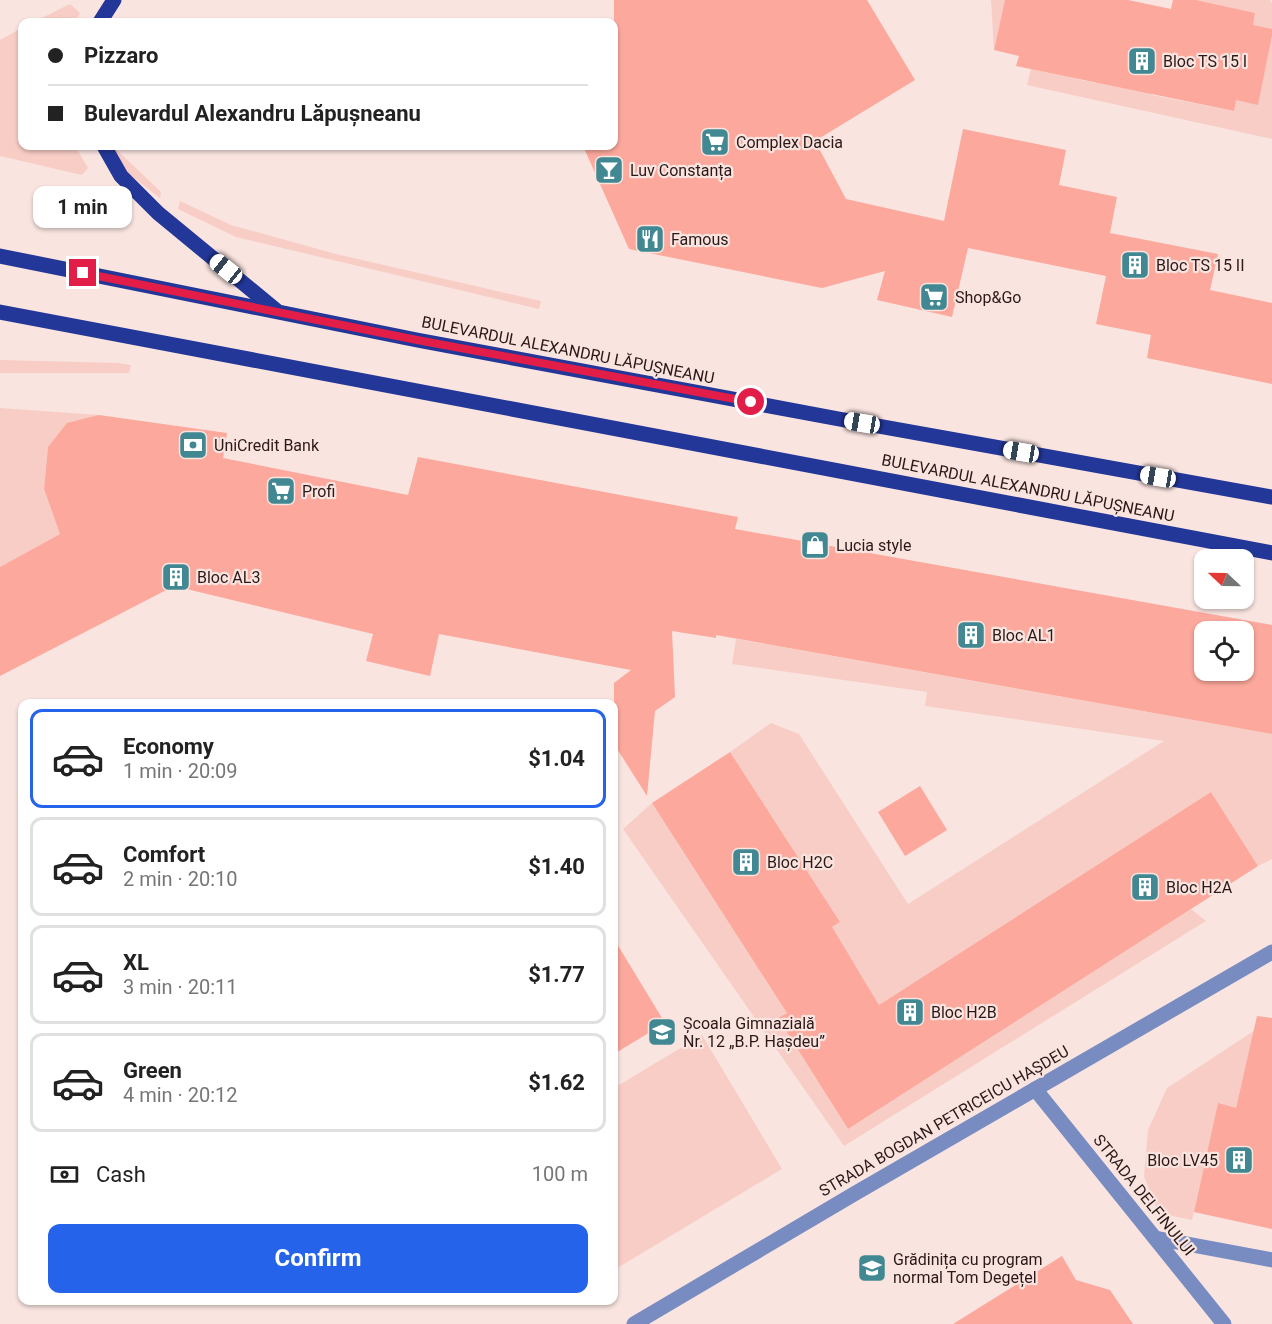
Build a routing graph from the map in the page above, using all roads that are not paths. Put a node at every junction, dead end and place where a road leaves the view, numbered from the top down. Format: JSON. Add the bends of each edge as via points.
{"nodes":[{"id":1,"x":114,"y":0,"type":"edge"},
{"id":2,"x":103,"y":18,"type":"edge"},
{"id":3,"x":106,"y":150,"type":"edge"},
{"id":4,"x":0,"y":256,"type":"edge"},
{"id":5,"x":0,"y":312,"type":"edge"},
{"id":6,"x":279,"y":313,"type":"junction"},
{"id":7,"x":1272,"y":497,"type":"edge"},
{"id":8,"x":1272,"y":553,"type":"edge"},
{"id":9,"x":1272,"y":952,"type":"edge"},
{"id":10,"x":1035,"y":1089,"type":"junction"},
{"id":11,"x":1155,"y":1238,"type":"junction"},
{"id":12,"x":1272,"y":1260,"type":"edge"},
{"id":13,"x":634,"y":1324,"type":"edge"},
{"id":14,"x":1224,"y":1324,"type":"edge"}],
"edges":[{"from":1,"to":2,"type":"main road"},
{"from":3,"to":6,"type":"main road","via":[[121,176],[158,213]]},
{"from":4,"to":6,"type":"main road","name":"BULEVARDUL ALEXANDRU LĂPUȘNEANU"},
{"from":5,"to":8,"type":"main road","name":"BULEVARDUL ALEXANDRU LĂPUȘNEANU"},
{"from":6,"to":7,"type":"main road","name":"BULEVARDUL ALEXANDRU LĂPUȘNEANU"},
{"from":9,"to":10,"type":"street","name":"STRADA BOGDAN PETRICEICU HAȘDEU"},
{"from":10,"to":11,"type":"street","name":"STRADA DELFINULUI"},
{"from":10,"to":13,"type":"street","name":"STRADA BOGDAN PETRICEICU HAȘDEU"},
{"from":11,"to":12,"type":"street"},
{"from":11,"to":14,"type":"street","name":"STRADA DELFINULUI"}]}
